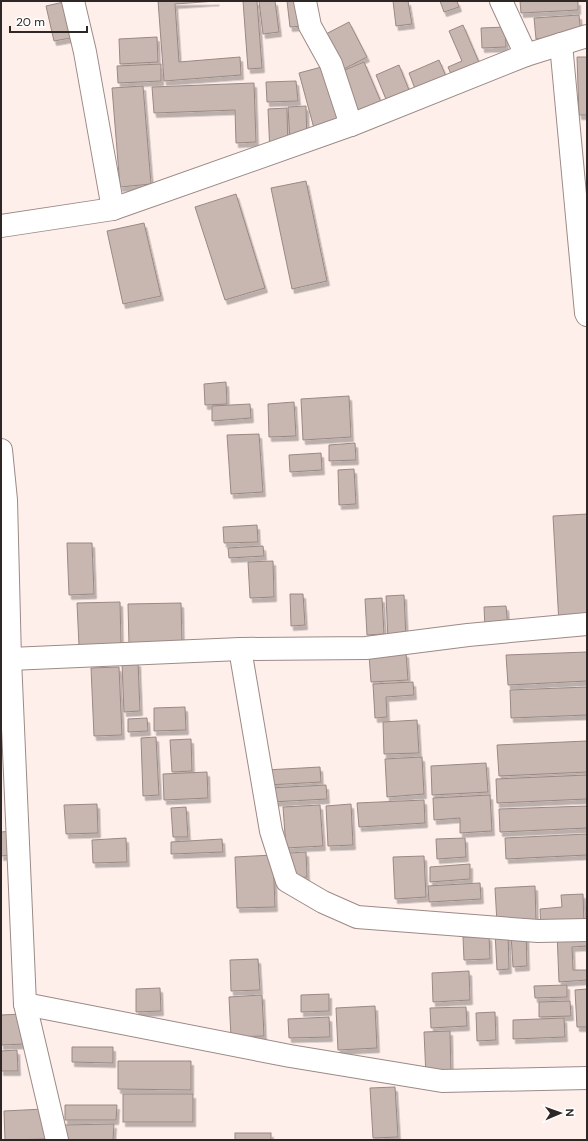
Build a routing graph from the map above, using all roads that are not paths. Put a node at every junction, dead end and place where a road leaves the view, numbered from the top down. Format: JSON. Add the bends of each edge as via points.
{"nodes":[{"id":1,"x":73,"y":1,"type":"edge"},
{"id":2,"x":305,"y":1,"type":"edge"},
{"id":3,"x":501,"y":1,"type":"edge"},
{"id":4,"x":587,"y":36,"type":"edge"},
{"id":5,"x":561,"y":44,"type":"junction"},
{"id":6,"x":526,"y":54,"type":"junction"},
{"id":7,"x":351,"y":125,"type":"junction"},
{"id":8,"x":113,"y":209,"type":"junction"},
{"id":9,"x":1,"y":226,"type":"edge"},
{"id":10,"x":584,"y":261,"type":"edge"},
{"id":11,"x":587,"y":315,"type":"edge"},
{"id":12,"x":1,"y":450,"type":"edge"},
{"id":13,"x":587,"y":624,"type":"edge"},
{"id":14,"x":5,"y":627,"type":"edge"},
{"id":15,"x":240,"y":649,"type":"junction"},
{"id":16,"x":10,"y":659,"type":"junction"},
{"id":17,"x":587,"y":930,"type":"edge"},
{"id":18,"x":25,"y":1004,"type":"junction"},
{"id":19,"x":587,"y":1078,"type":"edge"},
{"id":20,"x":57,"y":1140,"type":"edge"}],
"edges":[{"from":1,"to":8,"type":"street","via":[[85,52]]},
{"from":2,"to":7,"type":"street","via":[[310,26],[331,64]]},
{"from":3,"to":6,"type":"street"},
{"from":4,"to":5,"type":"street"},
{"from":5,"to":6,"type":"street"},
{"from":5,"to":10,"type":"street"},
{"from":6,"to":7,"type":"street"},
{"from":7,"to":8,"type":"street"},
{"from":8,"to":9,"type":"street"},
{"from":10,"to":11,"type":"street"},
{"from":12,"to":14,"type":"street","via":[[6,500]]},
{"from":13,"to":15,"type":"street","via":[[366,648]]},
{"from":14,"to":16,"type":"street"},
{"from":15,"to":16,"type":"street"},
{"from":15,"to":17,"type":"street","via":[[271,831],[287,881],[323,902],[357,917],[538,931]]},
{"from":16,"to":18,"type":"street"},
{"from":18,"to":19,"type":"street","via":[[290,1056],[442,1081]]},
{"from":18,"to":20,"type":"street"}]}
